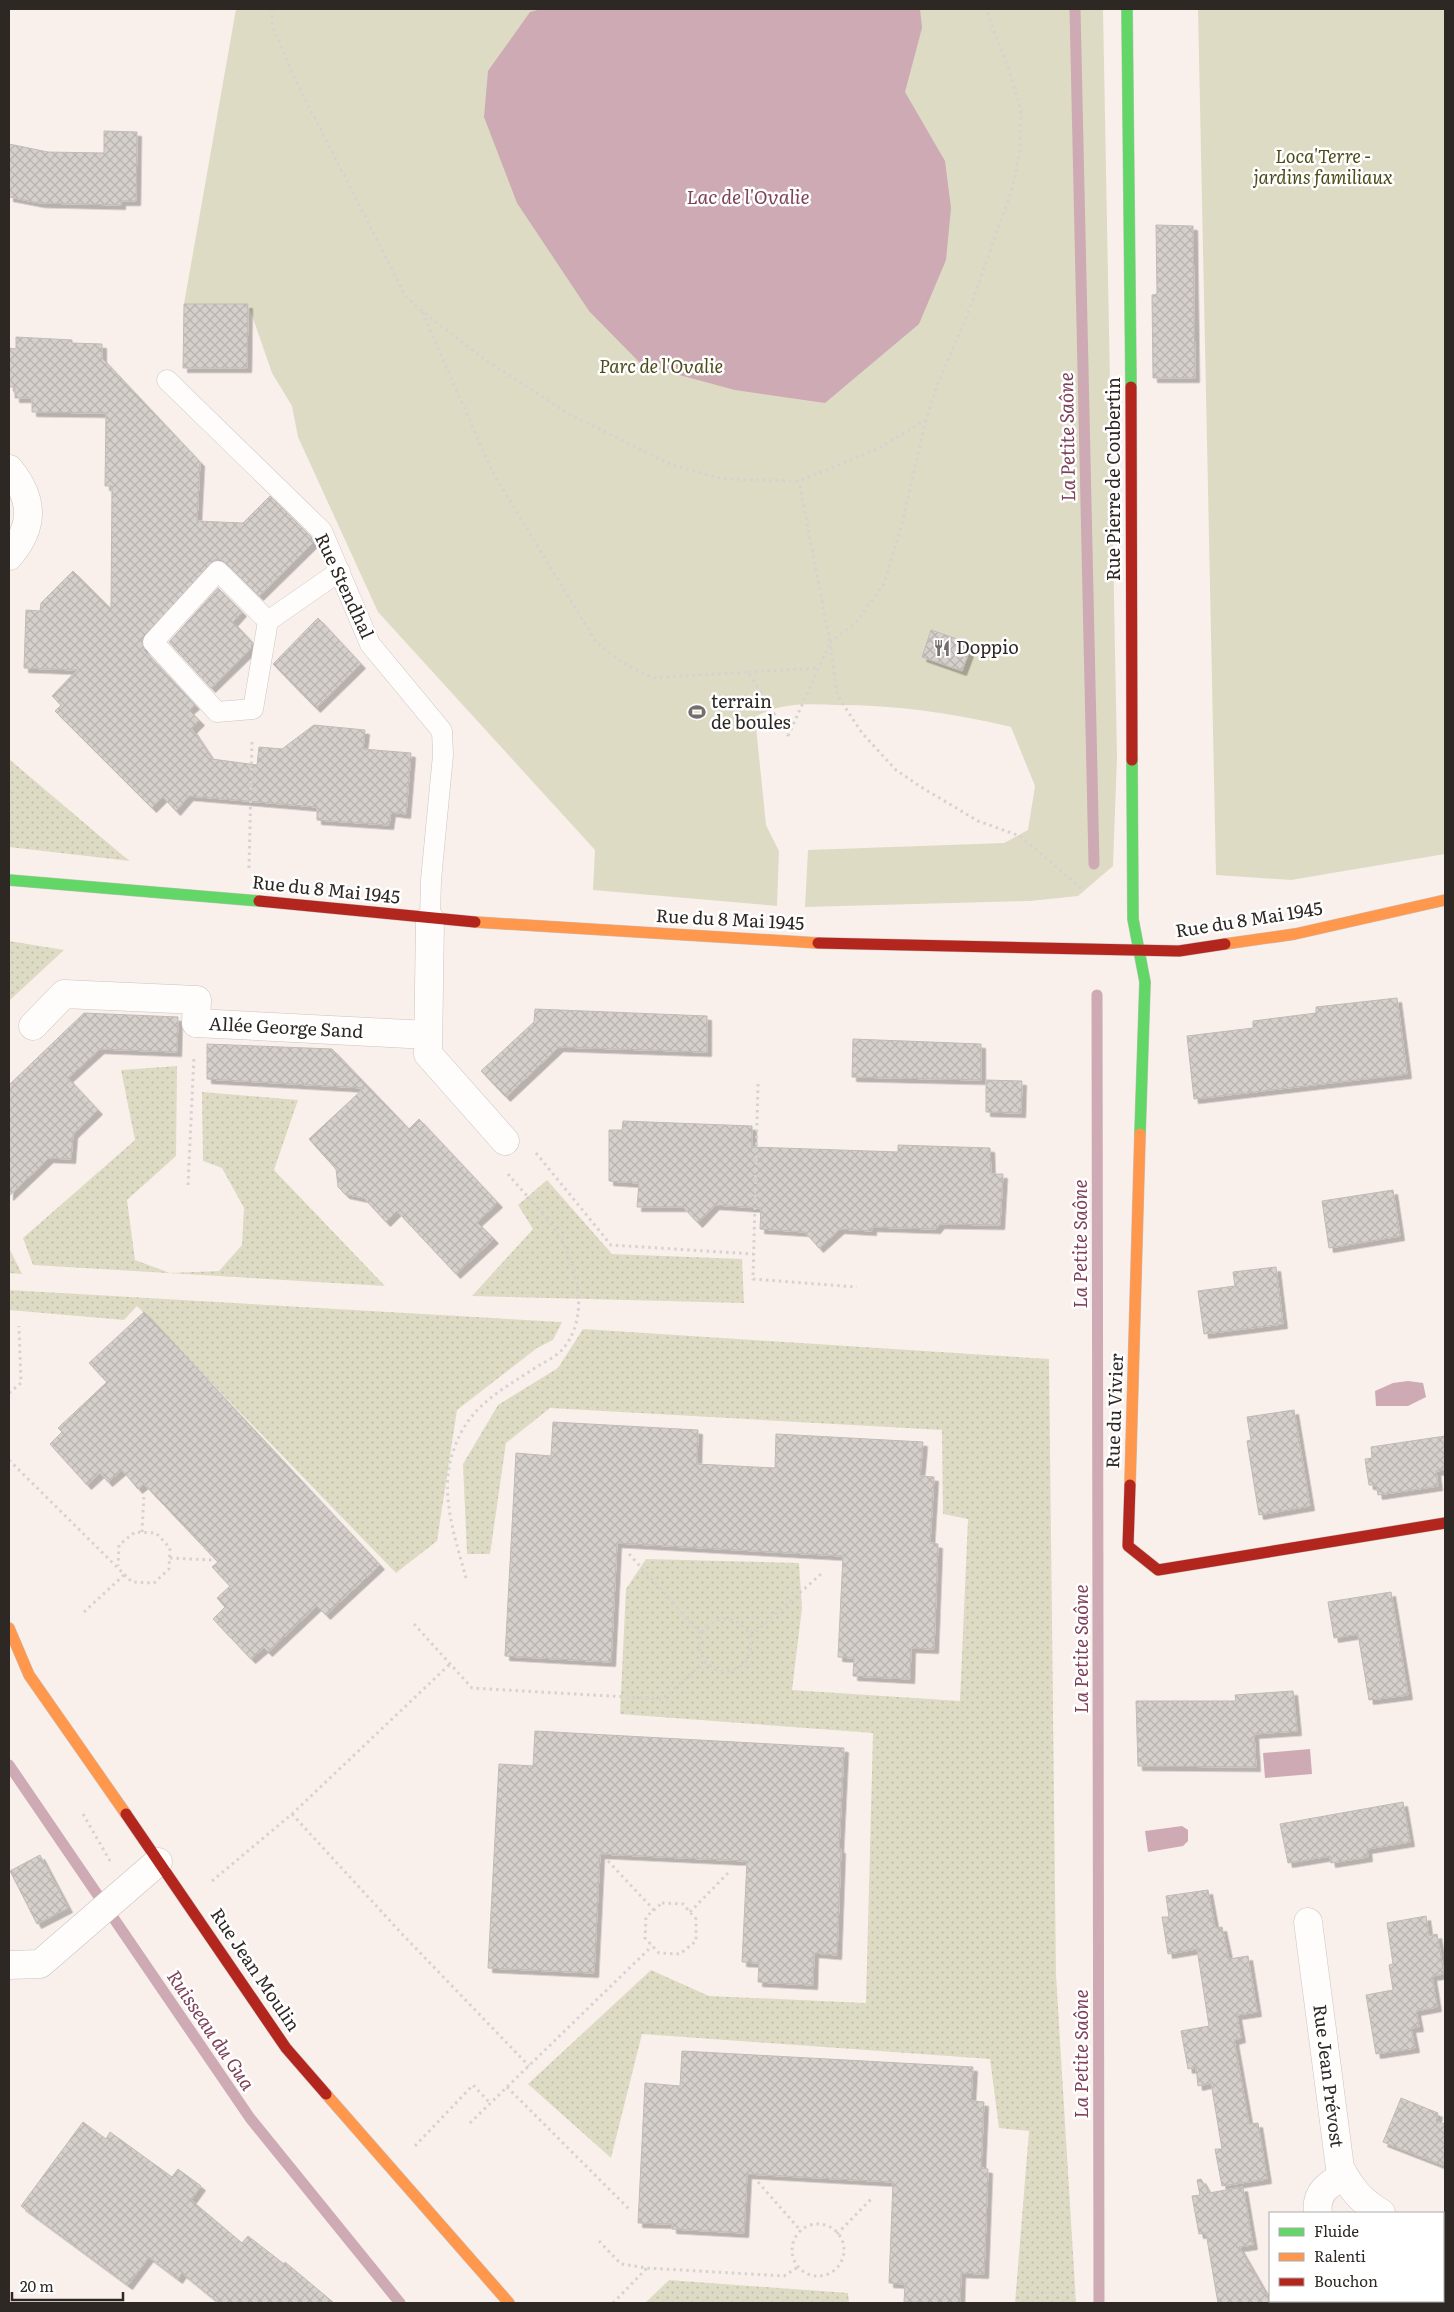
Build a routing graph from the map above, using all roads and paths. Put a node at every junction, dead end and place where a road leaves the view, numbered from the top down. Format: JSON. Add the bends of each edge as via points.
{"nodes":[{"id":1,"x":272,"y":9,"type":"edge"},
{"id":2,"x":986,"y":9,"type":"edge"},
{"id":3,"x":1126,"y":9,"type":"edge"},
{"id":4,"x":422,"y":311,"type":"junction"},
{"id":5,"x":167,"y":380,"type":"dead end"},
{"id":6,"x":926,"y":420,"type":"junction"},
{"id":7,"x":9,"y":469,"type":"edge"},
{"id":8,"x":799,"y":482,"type":"junction"},
{"id":9,"x":9,"y":556,"type":"edge"},
{"id":10,"x":340,"y":571,"type":"junction"},
{"id":11,"x":268,"y":621,"type":"junction"},
{"id":12,"x":830,"y":643,"type":"junction"},
{"id":13,"x":819,"y":668,"type":"junction"},
{"id":14,"x":748,"y":672,"type":"junction"},
{"id":15,"x":253,"y":709,"type":"junction"},
{"id":16,"x":9,"y":880,"type":"edge"},
{"id":17,"x":1081,"y":888,"type":"dead end"},
{"id":18,"x":248,"y":900,"type":"junction"},
{"id":19,"x":1445,"y":900,"type":"edge"},
{"id":20,"x":430,"y":919,"type":"junction"},
{"id":21,"x":1138,"y":949,"type":"junction"},
{"id":22,"x":196,"y":1023,"type":"junction"},
{"id":23,"x":33,"y":1026,"type":"dead end"},
{"id":24,"x":428,"y":1035,"type":"junction"},
{"id":25,"x":758,"y":1084,"type":"dead end"},
{"id":26,"x":505,"y":1140,"type":"junction"},
{"id":27,"x":188,"y":1185,"type":"dead end"},
{"id":28,"x":754,"y":1254,"type":"junction"},
{"id":29,"x":857,"y":1287,"type":"dead end"},
{"id":30,"x":19,"y":1326,"type":"dead end"},
{"id":31,"x":9,"y":1393,"type":"edge"},
{"id":32,"x":9,"y":1460,"type":"edge"},
{"id":33,"x":144,"y":1494,"type":"dead end"},
{"id":34,"x":1445,"y":1523,"type":"edge"},
{"id":35,"x":142,"y":1532,"type":"junction"},
{"id":36,"x":629,"y":1554,"type":"dead end"},
{"id":37,"x":170,"y":1558,"type":"junction"},
{"id":38,"x":212,"y":1560,"type":"dead end"},
{"id":39,"x":118,"y":1566,"type":"junction"},
{"id":40,"x":125,"y":1574,"type":"junction"},
{"id":41,"x":821,"y":1574,"type":"dead end"},
{"id":42,"x":466,"y":1578,"type":"dead end"},
{"id":43,"x":84,"y":1612,"type":"dead end"},
{"id":44,"x":414,"y":1624,"type":"dead end"},
{"id":45,"x":9,"y":1628,"type":"edge"},
{"id":46,"x":700,"y":1634,"type":"junction"},
{"id":47,"x":752,"y":1636,"type":"junction"},
{"id":48,"x":706,"y":1662,"type":"junction"},
{"id":49,"x":450,"y":1664,"type":"junction"},
{"id":50,"x":292,"y":1814,"type":"junction"},
{"id":51,"x":608,"y":1861,"type":"dead end"},
{"id":52,"x":158,"y":1862,"type":"junction"},
{"id":53,"x":728,"y":1873,"type":"dead end"},
{"id":54,"x":188,"y":1902,"type":"junction"},
{"id":55,"x":654,"y":1910,"type":"junction"},
{"id":56,"x":690,"y":1912,"type":"junction"},
{"id":57,"x":1308,"y":1922,"type":"dead end"},
{"id":58,"x":652,"y":1946,"type":"junction"},
{"id":59,"x":9,"y":1964,"type":"edge"},
{"id":60,"x":529,"y":2066,"type":"junction"},
{"id":61,"x":507,"y":2087,"type":"junction"},
{"id":62,"x":490,"y":2103,"type":"junction"},
{"id":63,"x":470,"y":2123,"type":"dead end"},
{"id":64,"x":392,"y":2169,"type":"junction"},
{"id":65,"x":1344,"y":2176,"type":"junction"},
{"id":66,"x":758,"y":2182,"type":"dead end"},
{"id":67,"x":873,"y":2198,"type":"dead end"},
{"id":68,"x":631,"y":2211,"type":"dead end"},
{"id":69,"x":1375,"y":2211,"type":"edge"},
{"id":70,"x":1318,"y":2212,"type":"edge"},
{"id":71,"x":801,"y":2231,"type":"junction"},
{"id":72,"x":837,"y":2234,"type":"junction"},
{"id":73,"x":599,"y":2241,"type":"dead end"},
{"id":74,"x":798,"y":2267,"type":"junction"},
{"id":75,"x":647,"y":2268,"type":"junction"},
{"id":76,"x":509,"y":2303,"type":"edge"},
{"id":77,"x":613,"y":2303,"type":"edge"}],
"edges":[{"from":1,"to":4,"type":"path","via":[[272,25],[294,77],[406,297]]},
{"from":2,"to":6,"type":"path","via":[[1021,110],[1020,150],[1013,186]]},
{"from":3,"to":21,"type":"street","name":"Rue Pierre de Coubertin","via":[[1131,335],[1132,876],[1133,919]]},
{"from":4,"to":8,"type":"path","via":[[484,359],[569,414],[672,465],[723,479]]},
{"from":4,"to":14,"type":"path","via":[[493,473],[596,642],[623,663],[653,678]]},
{"from":5,"to":10,"type":"lane","name":"Rue Stendhal","via":[[322,531]]},
{"from":6,"to":8,"type":"path","via":[[877,448]]},
{"from":6,"to":12,"type":"path","via":[[884,584],[857,621]]},
{"from":7,"to":9,"type":"street","via":[[20,482],[28,501],[28,521],[22,540]]},
{"from":8,"to":12,"type":"path"},
{"from":10,"to":11,"type":"lane"},
{"from":10,"to":20,"type":"lane","name":"Rue Stendhal","via":[[370,644],[442,731],[443,755]]},
{"from":11,"to":15,"type":"lane"},
{"from":11,"to":15,"type":"lane","via":[[218,571],[153,642],[217,712]]},
{"from":12,"to":13,"type":"path"},
{"from":12,"to":17,"type":"path","via":[[836,695],[862,733],[896,770],[978,821],[1020,836]]},
{"from":13,"to":14,"type":"path"},
{"from":13,"to":14,"type":"path","via":[[788,736]]},
{"from":15,"to":18,"type":"path"},
{"from":16,"to":18,"type":"street","name":"Rue du 8 Mai 1945"},
{"from":18,"to":20,"type":"street","name":"Rue du 8 Mai 1945"},
{"from":19,"to":21,"type":"street","name":"Rue du 8 Mai 1945","via":[[1295,934],[1179,951]]},
{"from":20,"to":21,"type":"street","name":"Rue du 8 Mai 1945","via":[[788,942]]},
{"from":20,"to":24,"type":"street"},
{"from":21,"to":34,"type":"street","name":"Rue du Vivier","via":[[1145,982],[1128,1546],[1158,1570]]},
{"from":22,"to":23,"type":"street","name":"Allée George Sand","via":[[196,1000],[64,994]]},
{"from":22,"to":24,"type":"street","name":"Allée George Sand"},
{"from":22,"to":27,"type":"path"},
{"from":24,"to":26,"type":"street","via":[[428,1054]]},
{"from":25,"to":28,"type":"path"},
{"from":26,"to":28,"type":"path","via":[[531,1146],[611,1245]]},
{"from":26,"to":42,"type":"path","via":[[506,1172],[552,1226],[571,1258],[579,1301],[577,1324],[560,1351],[495,1393],[469,1418],[453,1449],[448,1480],[450,1522]]},
{"from":28,"to":29,"type":"path","via":[[753,1279]]},
{"from":30,"to":31,"type":"path","via":[[21,1382]]},
{"from":32,"to":39,"type":"path"},
{"from":33,"to":35,"type":"path"},
{"from":35,"to":37,"type":"path","via":[[156,1533],[170,1548]]},
{"from":35,"to":39,"type":"path","via":[[135,1532],[119,1545]]},
{"from":36,"to":46,"type":"path"},
{"from":37,"to":38,"type":"path"},
{"from":37,"to":40,"type":"path","via":[[169,1569],[154,1583],[132,1582]]},
{"from":39,"to":40,"type":"path"},
{"from":40,"to":43,"type":"path"},
{"from":41,"to":47,"type":"path"},
{"from":44,"to":49,"type":"path"},
{"from":45,"to":52,"type":"street","name":"Rue Jean Moulin","via":[[29,1675]]},
{"from":46,"to":47,"type":"path","via":[[716,1619],[737,1620]]},
{"from":46,"to":48,"type":"path","via":[[699,1654]]},
{"from":47,"to":48,"type":"path","via":[[750,1657],[734,1671],[713,1670]]},
{"from":48,"to":49,"type":"path","via":[[662,1699],[472,1688]]},
{"from":49,"to":50,"type":"path"},
{"from":50,"to":54,"type":"path"},
{"from":50,"to":60,"type":"path"},
{"from":51,"to":55,"type":"path"},
{"from":52,"to":54,"type":"street","name":"Rue Jean Moulin"},
{"from":52,"to":59,"type":"street","via":[[40,1964]]},
{"from":53,"to":56,"type":"path"},
{"from":54,"to":64,"type":"street","name":"Rue Jean Moulin","via":[[286,2048]]},
{"from":55,"to":56,"type":"path","via":[[662,1903],[683,1904]]},
{"from":55,"to":58,"type":"path","via":[[646,1917],[645,1938]]},
{"from":56,"to":58,"type":"path","via":[[696,1920],[696,1941],[680,1954],[659,1953]]},
{"from":57,"to":65,"type":"street","name":"Rue Jean Prévost","via":[[1340,2168]]},
{"from":58,"to":60,"type":"path"},
{"from":60,"to":61,"type":"path"},
{"from":61,"to":62,"type":"path"},
{"from":61,"to":68,"type":"path"},
{"from":62,"to":63,"type":"path"},
{"from":62,"to":64,"type":"path","via":[[473,2085]]},
{"from":64,"to":76,"type":"street","name":"Rue Jean Moulin"},
{"from":65,"to":69,"type":"street","name":"Rue Jean Prévost","via":[[1350,2188]]},
{"from":65,"to":70,"type":"street","via":[[1320,2193],[1316,2205]]},
{"from":66,"to":71,"type":"path"},
{"from":67,"to":72,"type":"path"},
{"from":71,"to":72,"type":"path","via":[[808,2224],[829,2225]]},
{"from":71,"to":74,"type":"path","via":[[793,2238],[792,2259]]},
{"from":72,"to":74,"type":"path","via":[[844,2241],[843,2262],[827,2276],[806,2275]]},
{"from":73,"to":75,"type":"path","via":[[622,2264]]},
{"from":74,"to":75,"type":"path","via":[[784,2276]]},
{"from":75,"to":77,"type":"path"}]}
